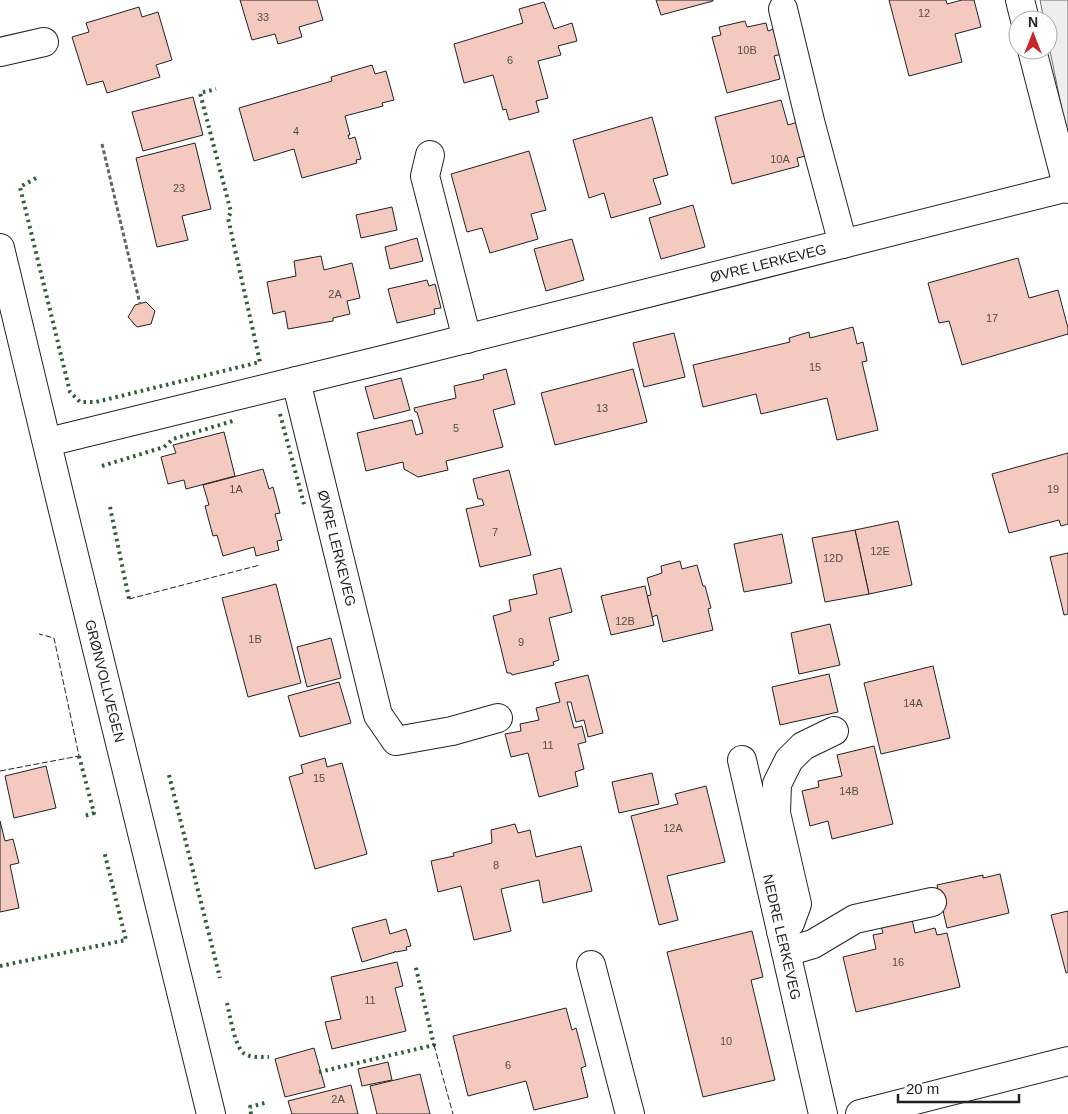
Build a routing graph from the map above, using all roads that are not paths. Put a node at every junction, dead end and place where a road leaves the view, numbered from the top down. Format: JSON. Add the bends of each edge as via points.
{"nodes":[{"id":1,"x":783,"y":9,"type":"dead end"},
{"id":2,"x":44,"y":42,"type":"dead end"},
{"id":3,"x":0,"y":52,"type":"edge"},
{"id":4,"x":1035,"y":60,"type":"edge"},
{"id":5,"x":430,"y":155,"type":"dead end"},
{"id":6,"x":1068,"y":188,"type":"edge"},
{"id":7,"x":843,"y":244,"type":"junction"},
{"id":8,"x":0,"y":248,"type":"edge"},
{"id":9,"x":467,"y":339,"type":"junction"},
{"id":10,"x":296,"y":381,"type":"junction"},
{"id":11,"x":48,"y":442,"type":"junction"},
{"id":12,"x":498,"y":718,"type":"dead end"},
{"id":13,"x":834,"y":730,"type":"dead end"},
{"id":14,"x":742,"y":760,"type":"dead end"},
{"id":15,"x":932,"y":902,"type":"dead end"},
{"id":16,"x":784,"y":942,"type":"junction"},
{"id":17,"x":591,"y":965,"type":"dead end"},
{"id":18,"x":1068,"y":1061,"type":"edge"},
{"id":19,"x":211,"y":1114,"type":"edge"},
{"id":20,"x":630,"y":1114,"type":"edge"},
{"id":21,"x":823,"y":1114,"type":"edge"},
{"id":22,"x":860,"y":1114,"type":"edge"}],
"edges":[{"from":1,"to":7,"type":"street"},
{"from":2,"to":3,"type":"street"},
{"from":4,"to":6,"type":"street"},
{"from":5,"to":9,"type":"street","via":[[425,176]]},
{"from":6,"to":7,"type":"street","name":"ØVRE LERKEVEG"},
{"from":7,"to":9,"type":"street","name":"ØVRE LERKEVEG"},
{"from":8,"to":11,"type":"street","name":"GRØNVOLLVEGEN"},
{"from":9,"to":10,"type":"street","name":"ØVRE LERKEVEG"},
{"from":10,"to":11,"type":"street","name":"ØVRE LERKEVEG"},
{"from":10,"to":12,"type":"street","name":"ØVRE LERKEVEG","via":[[378,715],[396,741]]},
{"from":11,"to":19,"type":"street","name":"GRØNVOLLVEGEN"},
{"from":13,"to":16,"type":"street","via":[[803,746],[789,760],[777,784],[776,814],[797,904]]},
{"from":14,"to":16,"type":"street","name":"NEDRE LERKEVEG"},
{"from":15,"to":16,"type":"street","via":[[855,919],[813,944]]},
{"from":16,"to":21,"type":"street","name":"NEDRE LERKEVEG"},
{"from":17,"to":20,"type":"street"},
{"from":18,"to":22,"type":"street"}]}
